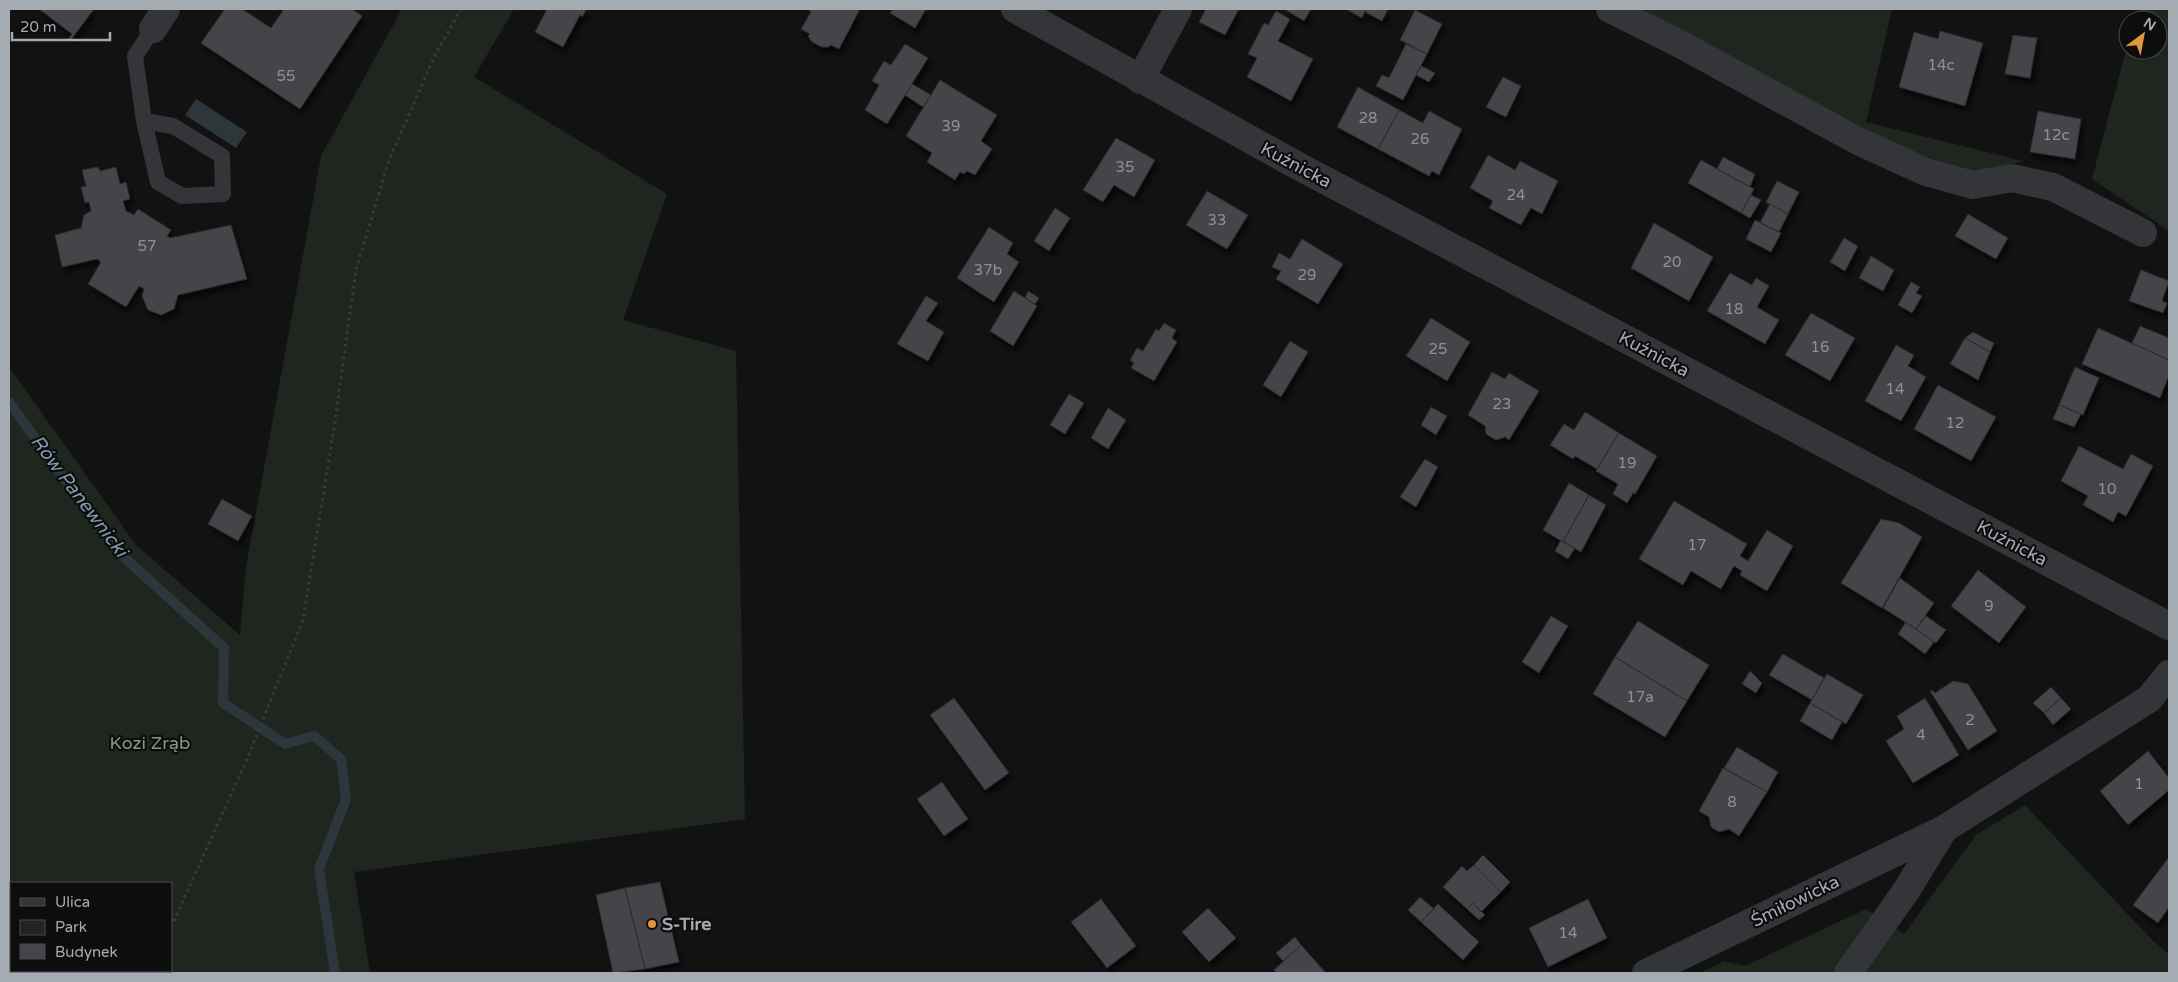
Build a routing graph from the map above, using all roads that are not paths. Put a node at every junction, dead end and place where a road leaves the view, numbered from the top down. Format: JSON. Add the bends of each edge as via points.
{"nodes":[{"id":1,"x":1015,"y":9,"type":"edge"},
{"id":2,"x":1178,"y":9,"type":"edge"},
{"id":3,"x":1610,"y":9,"type":"edge"},
{"id":4,"x":160,"y":19,"type":"edge"},
{"id":5,"x":1140,"y":80,"type":"junction"},
{"id":6,"x":144,"y":121,"type":"junction"},
{"id":7,"x":2142,"y":233,"type":"dead end"},
{"id":8,"x":2169,"y":626,"type":"edge"},
{"id":9,"x":2169,"y":674,"type":"edge"},
{"id":10,"x":1944,"y":829,"type":"junction"},
{"id":11,"x":1646,"y":973,"type":"edge"},
{"id":12,"x":1848,"y":973,"type":"edge"}],
"edges":[{"from":1,"to":5,"type":"street","name":"Kuźnicka"},
{"from":2,"to":5,"type":"street"},
{"from":3,"to":7,"type":"street","via":[[1858,141],[1926,172],[1973,185],[2012,178],[2053,187]]},
{"from":4,"to":6,"type":"lane","via":[[135,56]]},
{"from":5,"to":8,"type":"street","name":"Kuźnicka"},
{"from":6,"to":6,"type":"lane","via":[[158,182],[182,196],[223,194],[222,156],[173,126]]},
{"from":9,"to":10,"type":"street","name":"Śmiłowicka","via":[[2149,700]]},
{"from":10,"to":11,"type":"street","name":"Śmiłowicka"},
{"from":10,"to":12,"type":"street","name":"Śmiłowicka","via":[[1906,891]]}]}
